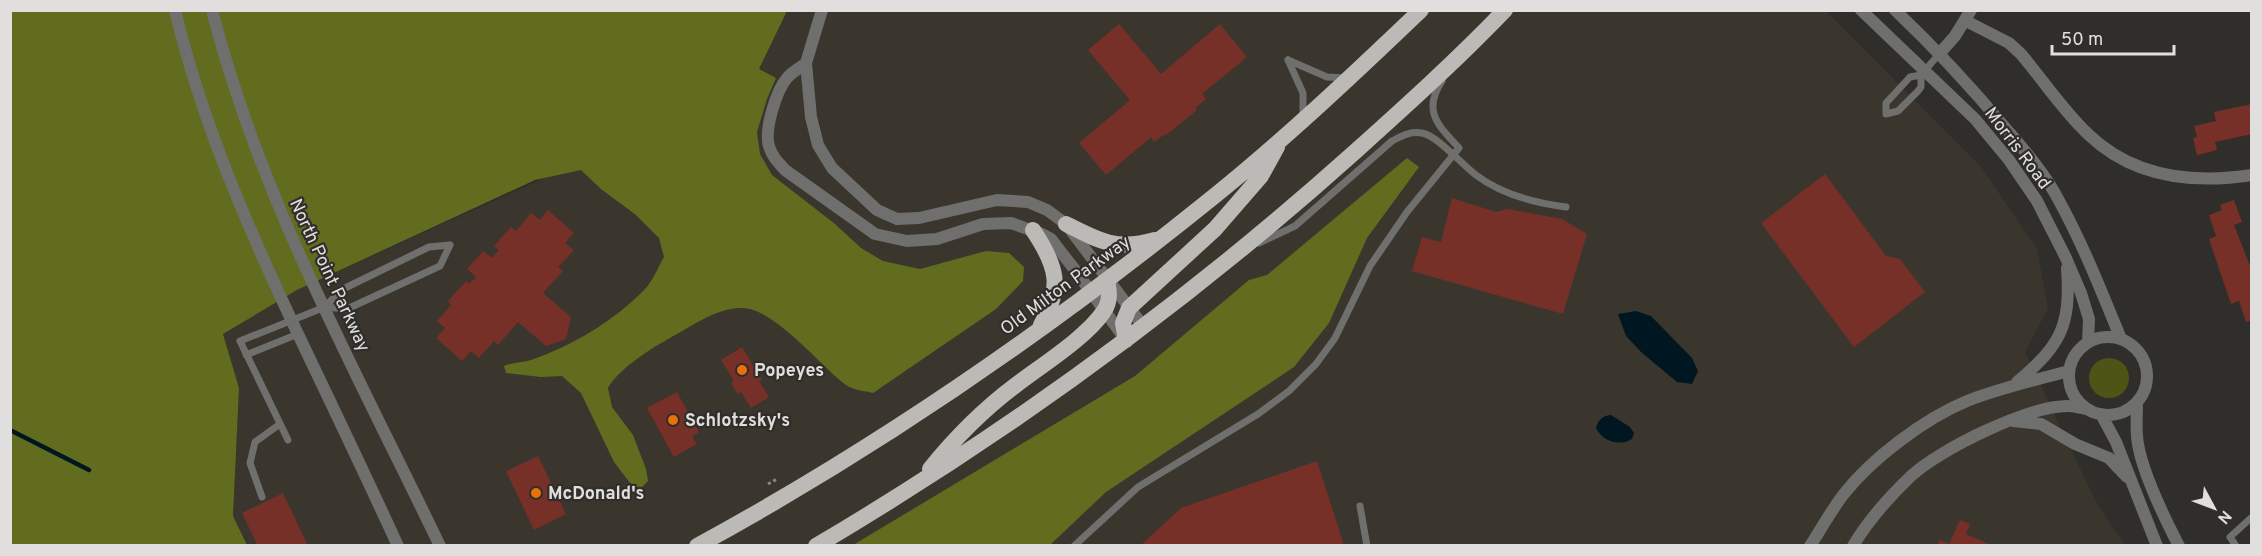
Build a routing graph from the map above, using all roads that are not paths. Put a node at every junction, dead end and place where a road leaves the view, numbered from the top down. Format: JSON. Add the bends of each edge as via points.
{"nodes":[{"id":1,"x":175,"y":10,"type":"edge"},
{"id":2,"x":212,"y":10,"type":"edge"},
{"id":3,"x":822,"y":10,"type":"edge"},
{"id":4,"x":1421,"y":10,"type":"edge"},
{"id":5,"x":1862,"y":10,"type":"edge"},
{"id":6,"x":1895,"y":10,"type":"edge"},
{"id":7,"x":1501,"y":13,"type":"edge"},
{"id":8,"x":1968,"y":16,"type":"edge"},
{"id":9,"x":1940,"y":53,"type":"junction"},
{"id":10,"x":1457,"y":58,"type":"junction"},
{"id":11,"x":806,"y":63,"type":"junction"},
{"id":12,"x":1924,"y":72,"type":"junction"},
{"id":13,"x":1349,"y":78,"type":"junction"},
{"id":14,"x":1303,"y":118,"type":"junction"},
{"id":15,"x":1284,"y":136,"type":"junction"},
{"id":16,"x":1452,"y":155,"type":"junction"},
{"id":17,"x":2252,"y":175,"type":"edge"},
{"id":18,"x":1566,"y":207,"type":"dead end"},
{"id":19,"x":1066,"y":224,"type":"junction"},
{"id":20,"x":1033,"y":230,"type":"junction"},
{"id":21,"x":1162,"y":238,"type":"junction"},
{"id":22,"x":1238,"y":253,"type":"junction"},
{"id":23,"x":2066,"y":258,"type":"junction"},
{"id":24,"x":1107,"y":280,"type":"junction"},
{"id":25,"x":1091,"y":292,"type":"junction"},
{"id":26,"x":325,"y":307,"type":"junction"},
{"id":27,"x":1129,"y":308,"type":"junction"},
{"id":28,"x":1104,"y":311,"type":"junction"},
{"id":29,"x":291,"y":319,"type":"junction"},
{"id":30,"x":1144,"y":327,"type":"junction"},
{"id":31,"x":1038,"y":331,"type":"junction"},
{"id":32,"x":298,"y":334,"type":"junction"},
{"id":33,"x":2121,"y":339,"type":"junction"},
{"id":34,"x":1126,"y":340,"type":"junction"},
{"id":35,"x":2088,"y":342,"type":"junction"},
{"id":36,"x":246,"y":355,"type":"junction"},
{"id":37,"x":2069,"y":371,"type":"junction"},
{"id":38,"x":2013,"y":386,"type":"junction"},
{"id":39,"x":2137,"y":403,"type":"junction"},
{"id":40,"x":2087,"y":409,"type":"junction"},
{"id":41,"x":2101,"y":414,"type":"junction"},
{"id":42,"x":2009,"y":421,"type":"junction"},
{"id":43,"x":280,"y":424,"type":"junction"},
{"id":44,"x":288,"y":440,"type":"dead end"},
{"id":45,"x":2130,"y":480,"type":"junction"},
{"id":46,"x":918,"y":483,"type":"junction"},
{"id":47,"x":262,"y":497,"type":"dead end"},
{"id":48,"x":1360,"y":506,"type":"dead end"},
{"id":49,"x":2252,"y":517,"type":"edge"},
{"id":50,"x":398,"y":546,"type":"edge"},
{"id":51,"x":440,"y":546,"type":"edge"},
{"id":52,"x":697,"y":546,"type":"edge"},
{"id":53,"x":816,"y":546,"type":"edge"},
{"id":54,"x":1074,"y":546,"type":"edge"},
{"id":55,"x":1367,"y":546,"type":"edge"},
{"id":56,"x":1810,"y":546,"type":"edge"},
{"id":57,"x":1853,"y":546,"type":"edge"},
{"id":58,"x":2157,"y":546,"type":"edge"},
{"id":59,"x":2179,"y":546,"type":"edge"},
{"id":60,"x":2236,"y":546,"type":"edge"}],
"edges":[{"from":1,"to":29,"type":"street","via":[[226,175]]},
{"from":2,"to":26,"type":"street","name":"North Point Parkway","via":[[261,163]]},
{"from":3,"to":11,"type":"street"},
{"from":4,"to":13,"type":"highway","name":"Old Milton Parkway"},
{"from":5,"to":12,"type":"street","name":"Morris Road"},
{"from":6,"to":9,"type":"street","name":"Morris Road"},
{"from":7,"to":10,"type":"highway"},
{"from":8,"to":9,"type":"street"},
{"from":8,"to":17,"type":"street","via":[[2021,54],[2087,134],[2123,161],[2178,178]]},
{"from":9,"to":12,"type":"lane"},
{"from":9,"to":33,"type":"street","name":"Morris Road","via":[[2016,140],[2056,194]]},
{"from":10,"to":16,"type":"lane","via":[[1434,93],[1431,106],[1435,119],[1458,148]]},
{"from":10,"to":22,"type":"highway"},
{"from":11,"to":19,"type":"street","via":[[818,145],[832,168],[877,210],[897,219],[919,218],[1010,199],[1038,205]]},
{"from":11,"to":20,"type":"street","via":[[786,79],[769,126],[768,144],[785,170],[875,234],[907,241],[937,239],[983,224],[1011,223]]},
{"from":12,"to":12,"type":"lane","via":[[1910,77],[1886,103],[1886,114],[1898,111],[1918,91]]},
{"from":12,"to":23,"type":"street","name":"Morris Road","via":[[1975,119],[2009,160],[2037,201]]},
{"from":13,"to":14,"type":"highway","name":"Old Milton Parkway"},
{"from":13,"to":14,"type":"lane","via":[[1327,77],[1288,60],[1304,93]]},
{"from":14,"to":15,"type":"highway","name":"Old Milton Parkway"},
{"from":15,"to":21,"type":"highway","name":"Old Milton Parkway"},
{"from":15,"to":27,"type":"highway","via":[[1261,176],[1215,229]]},
{"from":16,"to":18,"type":"lane","via":[[1478,177],[1510,194]]},
{"from":16,"to":22,"type":"lane","via":[[1436,139],[1408,132],[1392,141],[1295,226]]},
{"from":16,"to":54,"type":"lane","via":[[1370,266],[1335,338],[1316,364],[1258,414],[1138,487]]},
{"from":19,"to":21,"type":"highway","via":[[1118,246]]},
{"from":19,"to":24,"type":"street"},
{"from":20,"to":25,"type":"street","via":[[1051,239]]},
{"from":20,"to":31,"type":"highway","via":[[1052,262],[1055,280],[1053,301]]},
{"from":21,"to":24,"type":"highway","name":"Old Milton Parkway"},
{"from":22,"to":30,"type":"highway"},
{"from":23,"to":35,"type":"street","name":"Morris Road","via":[[2089,319]]},
{"from":23,"to":38,"type":"street","via":[[2066,320],[2054,345],[2038,365]]},
{"from":24,"to":25,"type":"highway","name":"Old Milton Parkway"},
{"from":24,"to":27,"type":"street"},
{"from":24,"to":28,"type":"highway","via":[[1109,297]]},
{"from":25,"to":28,"type":"street"},
{"from":25,"to":31,"type":"highway","name":"Old Milton Parkway"},
{"from":26,"to":26,"type":"lane","via":[[347,309],[440,266],[450,245],[429,247],[340,290]]},
{"from":26,"to":29,"type":"lane"},
{"from":26,"to":51,"type":"street","name":"North Point Parkway"},
{"from":27,"to":30,"type":"street"},
{"from":27,"to":34,"type":"highway","via":[[1124,322]]},
{"from":28,"to":34,"type":"street"},
{"from":28,"to":46,"type":"highway","via":[[954,440]]},
{"from":29,"to":32,"type":"street"},
{"from":29,"to":36,"type":"lane","via":[[240,341]]},
{"from":30,"to":34,"type":"highway"},
{"from":31,"to":52,"type":"highway","name":"Old Milton Parkway","via":[[900,425]]},
{"from":32,"to":36,"type":"lane"},
{"from":32,"to":50,"type":"street"},
{"from":33,"to":35,"type":"street","via":[[2110,336]]},
{"from":33,"to":39,"type":"street","via":[[2139,351],[2145,361],[2147,383]]},
{"from":34,"to":46,"type":"highway"},
{"from":35,"to":37,"type":"street","via":[[2079,350]]},
{"from":36,"to":43,"type":"lane"},
{"from":37,"to":38,"type":"street"},
{"from":37,"to":40,"type":"street","via":[[2073,393]]},
{"from":38,"to":56,"type":"street","via":[[1966,401],[1922,425],[1885,453],[1844,494]]},
{"from":39,"to":41,"type":"street","via":[[2114,415]]},
{"from":39,"to":59,"type":"street","via":[[2137,437],[2149,480]]},
{"from":40,"to":41,"type":"street"},
{"from":40,"to":42,"type":"street","via":[[2049,408]]},
{"from":41,"to":45,"type":"street"},
{"from":42,"to":45,"type":"street","via":[[2041,424],[2109,458]]},
{"from":42,"to":57,"type":"street","via":[[1950,448],[1913,474],[1868,521]]},
{"from":43,"to":44,"type":"lane"},
{"from":43,"to":47,"type":"lane","via":[[255,442],[250,463]]},
{"from":45,"to":58,"type":"street"},
{"from":46,"to":53,"type":"highway"},
{"from":48,"to":55,"type":"lane"},
{"from":49,"to":60,"type":"lane","via":[[2230,537]]}]}
